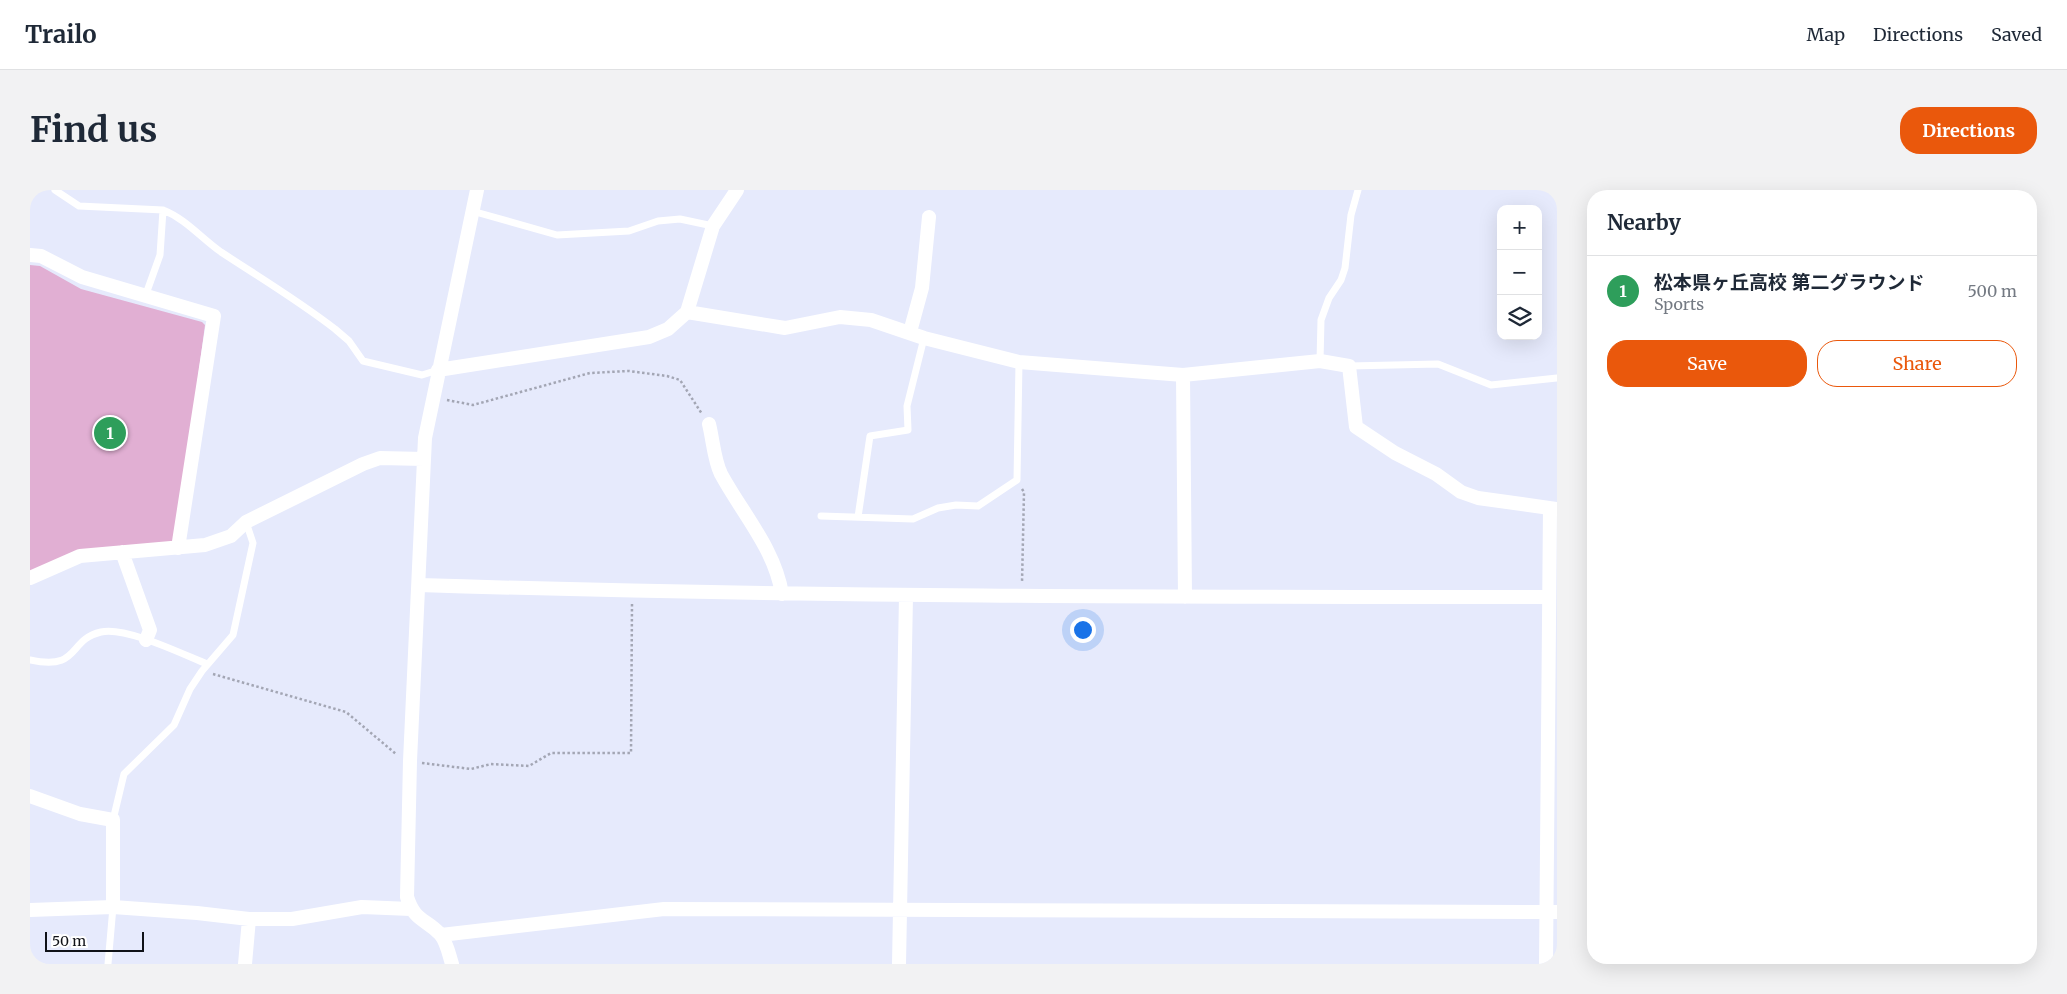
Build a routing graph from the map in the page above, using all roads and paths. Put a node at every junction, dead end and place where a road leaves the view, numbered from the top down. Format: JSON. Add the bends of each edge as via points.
{"nodes":[{"id":1,"x":55,"y":190,"type":"edge"},
{"id":2,"x":477,"y":190,"type":"edge"},
{"id":3,"x":737,"y":190,"type":"edge"},
{"id":4,"x":1358,"y":190,"type":"edge"},
{"id":5,"x":163,"y":210,"type":"junction"},
{"id":6,"x":472,"y":211,"type":"junction"},
{"id":7,"x":929,"y":217,"type":"dead end"},
{"id":8,"x":713,"y":226,"type":"junction"},
{"id":9,"x":30,"y":256,"type":"edge"},
{"id":10,"x":146,"y":294,"type":"junction"},
{"id":11,"x":687,"y":312,"type":"junction"},
{"id":12,"x":910,"y":332,"type":"junction"},
{"id":13,"x":924,"y":338,"type":"junction"},
{"id":14,"x":1320,"y":361,"type":"junction"},
{"id":15,"x":1020,"y":362,"type":"junction"},
{"id":16,"x":1349,"y":366,"type":"junction"},
{"id":17,"x":438,"y":370,"type":"junction"},
{"id":18,"x":1183,"y":375,"type":"junction"},
{"id":19,"x":1557,"y":378,"type":"edge"},
{"id":20,"x":433,"y":398,"type":"junction"},
{"id":21,"x":709,"y":424,"type":"joint"},
{"id":22,"x":424,"y":459,"type":"junction"},
{"id":23,"x":1017,"y":480,"type":"junction"},
{"id":24,"x":1554,"y":508,"type":"edge"},
{"id":25,"x":821,"y":516,"type":"dead end"},
{"id":26,"x":858,"y":517,"type":"junction"},
{"id":27,"x":246,"y":522,"type":"junction"},
{"id":28,"x":178,"y":548,"type":"junction"},
{"id":29,"x":122,"y":552,"type":"junction"},
{"id":30,"x":30,"y":578,"type":"edge"},
{"id":31,"x":419,"y":585,"type":"junction"},
{"id":32,"x":632,"y":592,"type":"junction"},
{"id":33,"x":782,"y":594,"type":"junction"},
{"id":34,"x":906,"y":596,"type":"junction"},
{"id":35,"x":1022,"y":597,"type":"junction"},
{"id":36,"x":1185,"y":597,"type":"junction"},
{"id":37,"x":1549,"y":597,"type":"junction"},
{"id":38,"x":1553,"y":618,"type":"edge"},
{"id":39,"x":146,"y":640,"type":"junction"},
{"id":40,"x":30,"y":660,"type":"edge"},
{"id":41,"x":207,"y":664,"type":"junction"},
{"id":42,"x":202,"y":671,"type":"junction"},
{"id":43,"x":410,"y":761,"type":"junction"},
{"id":44,"x":30,"y":796,"type":"edge"},
{"id":45,"x":113,"y":820,"type":"junction"},
{"id":46,"x":112,"y":907,"type":"junction"},
{"id":47,"x":411,"y":909,"type":"junction"},
{"id":48,"x":30,"y":910,"type":"edge"},
{"id":49,"x":900,"y":911,"type":"junction"},
{"id":50,"x":1552,"y":912,"type":"edge"},
{"id":51,"x":249,"y":919,"type":"junction"},
{"id":52,"x":441,"y":935,"type":"junction"},
{"id":53,"x":108,"y":964,"type":"edge"},
{"id":54,"x":245,"y":964,"type":"edge"},
{"id":55,"x":452,"y":964,"type":"edge"},
{"id":56,"x":899,"y":964,"type":"edge"},
{"id":57,"x":1546,"y":964,"type":"edge"}],
"edges":[{"from":1,"to":5,"type":"lane","via":[[79,206]]},
{"from":2,"to":6,"type":"street"},
{"from":3,"to":8,"type":"street"},
{"from":4,"to":14,"type":"lane","via":[[1351,215],[1345,268],[1320,320]]},
{"from":5,"to":10,"type":"lane","via":[[160,254]]},
{"from":5,"to":17,"type":"lane","via":[[182,220],[220,251],[335,329],[349,340],[363,361],[422,375]]},
{"from":6,"to":8,"type":"lane","via":[[557,236],[629,231],[658,221],[680,219]]},
{"from":6,"to":17,"type":"street"},
{"from":7,"to":12,"type":"street","via":[[922,288]]},
{"from":8,"to":11,"type":"street"},
{"from":9,"to":10,"type":"street","via":[[41,256],[82,277]]},
{"from":10,"to":28,"type":"street","via":[[214,316]]},
{"from":11,"to":12,"type":"street","via":[[785,328],[840,318],[872,320]]},
{"from":11,"to":17,"type":"street","via":[[668,329],[649,337]]},
{"from":12,"to":13,"type":"street"},
{"from":13,"to":15,"type":"street"},
{"from":13,"to":26,"type":"lane","via":[[907,406],[908,430],[870,436]]},
{"from":14,"to":16,"type":"street"},
{"from":14,"to":18,"type":"street"},
{"from":15,"to":18,"type":"street"},
{"from":15,"to":23,"type":"lane"},
{"from":16,"to":19,"type":"lane","via":[[1438,364],[1491,385]]},
{"from":16,"to":24,"type":"street","via":[[1356,427],[1461,492],[1478,498]]},
{"from":17,"to":20,"type":"street"},
{"from":18,"to":36,"type":"street"},
{"from":20,"to":21,"type":"path","via":[[474,405],[590,373],[629,371],[680,380]]},
{"from":20,"to":22,"type":"street"},
{"from":21,"to":33,"type":"street","via":[[720,472],[750,520],[779,577]]},
{"from":22,"to":27,"type":"street","via":[[380,458],[363,464]]},
{"from":22,"to":31,"type":"street"},
{"from":23,"to":26,"type":"lane","via":[[978,506],[938,508],[913,518]]},
{"from":23,"to":35,"type":"path","via":[[1024,492]]},
{"from":24,"to":37,"type":"street"},
{"from":25,"to":26,"type":"lane"},
{"from":27,"to":28,"type":"street","via":[[231,536],[205,545]]},
{"from":27,"to":41,"type":"lane","via":[[253,543],[233,635]]},
{"from":28,"to":29,"type":"street"},
{"from":29,"to":30,"type":"street","via":[[80,556]]},
{"from":29,"to":39,"type":"street","via":[[150,630]]},
{"from":31,"to":32,"type":"street"},
{"from":31,"to":43,"type":"street"},
{"from":32,"to":33,"type":"street"},
{"from":32,"to":43,"type":"path","via":[[631,753],[551,753],[528,766],[491,764],[471,769]]},
{"from":33,"to":34,"type":"street"},
{"from":34,"to":35,"type":"street"},
{"from":34,"to":49,"type":"street"},
{"from":35,"to":36,"type":"street"},
{"from":36,"to":37,"type":"street"},
{"from":37,"to":38,"type":"street"},
{"from":38,"to":50,"type":"street"},
{"from":39,"to":40,"type":"lane","via":[[115,630],[99,632],[65,660],[48,664]]},
{"from":39,"to":41,"type":"lane"},
{"from":41,"to":42,"type":"lane"},
{"from":42,"to":43,"type":"path","via":[[346,712],[398,756]]},
{"from":42,"to":45,"type":"lane","via":[[190,689],[174,726],[124,774]]},
{"from":43,"to":47,"type":"street","via":[[407,896]]},
{"from":44,"to":45,"type":"street","via":[[80,814]]},
{"from":45,"to":46,"type":"street"},
{"from":46,"to":48,"type":"street"},
{"from":46,"to":51,"type":"street"},
{"from":46,"to":53,"type":"lane"},
{"from":47,"to":51,"type":"street","via":[[362,907],[292,919]]},
{"from":47,"to":52,"type":"street"},
{"from":49,"to":50,"type":"street"},
{"from":49,"to":52,"type":"street","via":[[664,908]]},
{"from":49,"to":56,"type":"street"},
{"from":50,"to":57,"type":"street"},
{"from":51,"to":54,"type":"street"},
{"from":52,"to":55,"type":"street"}]}
